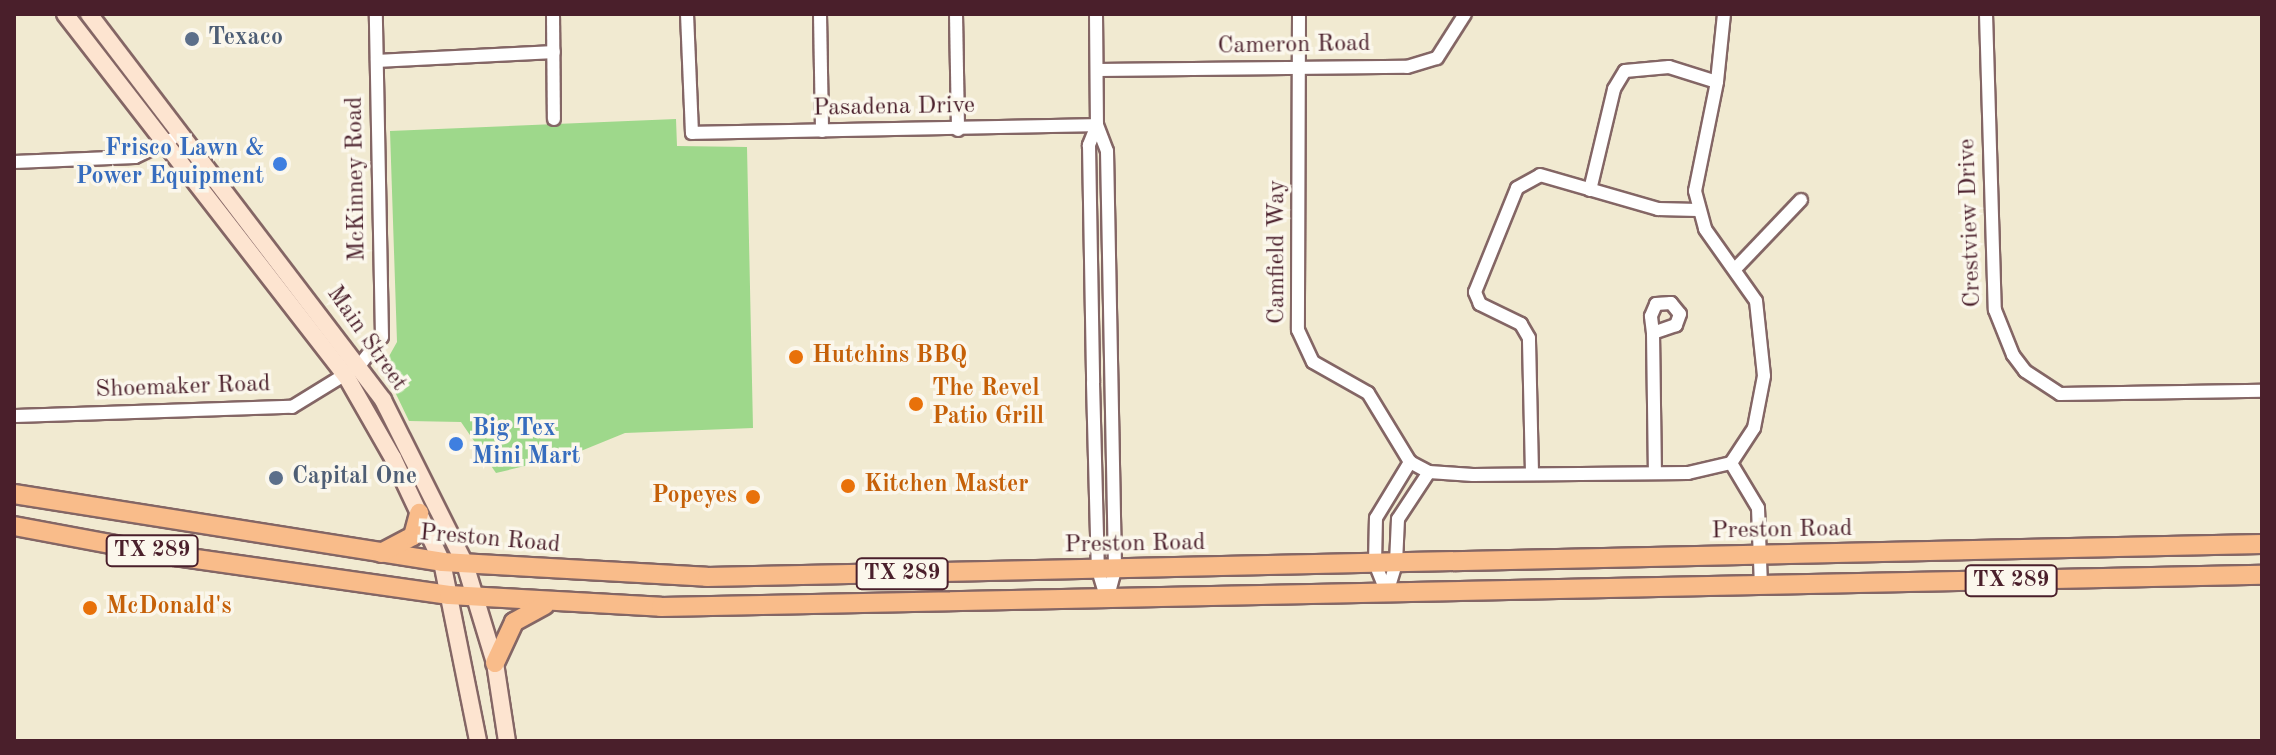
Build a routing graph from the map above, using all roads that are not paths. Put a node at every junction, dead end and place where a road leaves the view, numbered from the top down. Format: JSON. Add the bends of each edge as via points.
{"nodes":[{"id":1,"x":65,"y":14,"type":"edge"},
{"id":2,"x":89,"y":14,"type":"edge"},
{"id":3,"x":376,"y":14,"type":"edge"},
{"id":4,"x":553,"y":14,"type":"edge"},
{"id":5,"x":687,"y":14,"type":"edge"},
{"id":6,"x":820,"y":14,"type":"edge"},
{"id":7,"x":956,"y":14,"type":"edge"},
{"id":8,"x":1096,"y":14,"type":"edge"},
{"id":9,"x":1299,"y":14,"type":"edge"},
{"id":10,"x":1465,"y":14,"type":"edge"},
{"id":11,"x":1724,"y":14,"type":"edge"},
{"id":12,"x":1986,"y":14,"type":"edge"},
{"id":13,"x":554,"y":52,"type":"junction"},
{"id":14,"x":377,"y":61,"type":"junction"},
{"id":15,"x":1300,"y":67,"type":"junction"},
{"id":16,"x":1097,"y":70,"type":"junction"},
{"id":17,"x":1717,"y":82,"type":"junction"},
{"id":18,"x":554,"y":119,"type":"dead end"},
{"id":19,"x":1097,"y":125,"type":"junction"},
{"id":20,"x":958,"y":130,"type":"junction"},
{"id":21,"x":822,"y":131,"type":"junction"},
{"id":22,"x":182,"y":133,"type":"junction"},
{"id":23,"x":164,"y":145,"type":"junction"},
{"id":24,"x":14,"y":162,"type":"edge"},
{"id":25,"x":1590,"y":190,"type":"junction"},
{"id":26,"x":1801,"y":200,"type":"dead end"},
{"id":27,"x":1698,"y":210,"type":"junction"},
{"id":28,"x":1736,"y":268,"type":"junction"},
{"id":29,"x":1653,"y":333,"type":"dead end"},
{"id":30,"x":353,"y":371,"type":"junction"},
{"id":31,"x":1093,"y":383,"type":"junction"},
{"id":32,"x":1111,"y":383,"type":"junction"},
{"id":33,"x":2262,"y":391,"type":"edge"},
{"id":34,"x":14,"y":416,"type":"edge"},
{"id":35,"x":1410,"y":462,"type":"junction"},
{"id":36,"x":1731,"y":463,"type":"junction"},
{"id":37,"x":1429,"y":472,"type":"junction"},
{"id":38,"x":1655,"y":472,"type":"junction"},
{"id":39,"x":1532,"y":473,"type":"junction"},
{"id":40,"x":14,"y":494,"type":"edge"},
{"id":41,"x":419,"y":513,"type":"junction"},
{"id":42,"x":183,"y":522,"type":"junction"},
{"id":43,"x":14,"y":526,"type":"edge"},
{"id":44,"x":2262,"y":544,"type":"edge"},
{"id":45,"x":378,"y":554,"type":"junction"},
{"id":46,"x":1760,"y":555,"type":"junction"},
{"id":47,"x":175,"y":556,"type":"junction"},
{"id":48,"x":442,"y":562,"type":"junction"},
{"id":49,"x":1396,"y":563,"type":"junction"},
{"id":50,"x":465,"y":564,"type":"junction"},
{"id":51,"x":1375,"y":564,"type":"junction"},
{"id":52,"x":1106,"y":570,"type":"junction"},
{"id":53,"x":2262,"y":575,"type":"edge"},
{"id":54,"x":847,"y":576,"type":"junction"},
{"id":55,"x":1761,"y":586,"type":"junction"},
{"id":56,"x":1387,"y":593,"type":"junction"},
{"id":57,"x":449,"y":595,"type":"junction"},
{"id":58,"x":476,"y":596,"type":"junction"},
{"id":59,"x":1107,"y":599,"type":"junction"},
{"id":60,"x":551,"y":603,"type":"junction"},
{"id":61,"x":848,"y":606,"type":"junction"},
{"id":62,"x":495,"y":663,"type":"junction"},
{"id":63,"x":478,"y":741,"type":"edge"},
{"id":64,"x":507,"y":741,"type":"edge"}],
"edges":[{"from":1,"to":23,"type":"main road","name":"Main Street"},
{"from":2,"to":22,"type":"main road","name":"Main Street"},
{"from":3,"to":14,"type":"street","name":"McKinney Road"},
{"from":4,"to":13,"type":"street"},
{"from":5,"to":21,"type":"street","name":"Pasadena Drive","via":[[692,133]]},
{"from":6,"to":21,"type":"street"},
{"from":7,"to":20,"type":"street"},
{"from":8,"to":16,"type":"street"},
{"from":9,"to":15,"type":"street","name":"Camfield Way"},
{"from":10,"to":15,"type":"street","name":"Cameron Road","via":[[1437,58],[1421,64]]},
{"from":11,"to":17,"type":"street"},
{"from":12,"to":33,"type":"street","name":"Crestview Drive","via":[[1995,310],[2013,355],[2025,371],[2060,394]]},
{"from":13,"to":14,"type":"street"},
{"from":13,"to":18,"type":"street"},
{"from":14,"to":30,"type":"street","name":"McKinney Road","via":[[382,337]]},
{"from":15,"to":16,"type":"street","name":"Cameron Road"},
{"from":15,"to":35,"type":"street","name":"Camfield Way","via":[[1298,330],[1313,362],[1368,393]]},
{"from":16,"to":19,"type":"street"},
{"from":17,"to":25,"type":"street","via":[[1669,67],[1625,71],[1614,89]]},
{"from":17,"to":27,"type":"street","via":[[1696,178]]},
{"from":19,"to":20,"type":"street","name":"Pasadena Drive"},
{"from":19,"to":31,"type":"street","via":[[1089,145]]},
{"from":19,"to":32,"type":"street","via":[[1107,151]]},
{"from":20,"to":21,"type":"street","name":"Pasadena Drive"},
{"from":22,"to":23,"type":"street"},
{"from":22,"to":30,"type":"main road","name":"Main Street"},
{"from":23,"to":24,"type":"street","via":[[135,157]]},
{"from":23,"to":30,"type":"main road","name":"Main Street"},
{"from":25,"to":27,"type":"street","via":[[1658,209]]},
{"from":25,"to":39,"type":"street","via":[[1540,175],[1521,182],[1501,219],[1475,292],[1480,304],[1521,324],[1529,338]]},
{"from":26,"to":28,"type":"street"},
{"from":27,"to":28,"type":"street","via":[[1705,229]]},
{"from":28,"to":36,"type":"street","via":[[1761,321],[1764,376],[1754,428]]},
{"from":29,"to":38,"type":"street"},
{"from":30,"to":34,"type":"street","name":"Shoemaker Road","via":[[292,407]]},
{"from":30,"to":41,"type":"main road","name":"Main Street"},
{"from":30,"to":50,"type":"main road","name":"Main Street","via":[[383,400]]},
{"from":31,"to":32,"type":"street"},
{"from":31,"to":52,"type":"street"},
{"from":32,"to":52,"type":"street"},
{"from":35,"to":37,"type":"street"},
{"from":35,"to":51,"type":"street","via":[[1379,508]]},
{"from":36,"to":38,"type":"street","via":[[1688,473]]},
{"from":36,"to":46,"type":"street","via":[[1758,508]]},
{"from":37,"to":39,"type":"street"},
{"from":37,"to":49,"type":"street","via":[[1398,519]]},
{"from":38,"to":39,"type":"street"},
{"from":40,"to":42,"type":"main road","name":"Preston Road","number":"TX 289"},
{"from":41,"to":45,"type":"main road","via":[[413,536]]},
{"from":41,"to":48,"type":"main road","name":"Main Street"},
{"from":42,"to":45,"type":"main road","name":"Preston Road","number":"TX 289"},
{"from":42,"to":47,"type":"main road"},
{"from":43,"to":47,"type":"main road","number":"TX 289"},
{"from":44,"to":46,"type":"main road","name":"Preston Road","number":"TX 289"},
{"from":45,"to":48,"type":"main road","name":"Preston Road","number":"TX 289"},
{"from":46,"to":49,"type":"main road","name":"Preston Road","number":"TX 289"},
{"from":46,"to":55,"type":"street"},
{"from":47,"to":57,"type":"main road","number":"TX 289"},
{"from":48,"to":50,"type":"main road","name":"Preston Road","number":"TX 289"},
{"from":48,"to":57,"type":"main road","name":"Main Street"},
{"from":49,"to":51,"type":"main road","name":"Preston Road","number":"TX 289"},
{"from":49,"to":56,"type":"street"},
{"from":50,"to":54,"type":"main road","name":"Preston Road","number":"TX 289","via":[[707,577]]},
{"from":50,"to":58,"type":"main road","name":"Main Street"},
{"from":51,"to":52,"type":"main road","name":"Preston Road","number":"TX 289"},
{"from":51,"to":56,"type":"street"},
{"from":52,"to":54,"type":"main road","name":"Preston Road","number":"TX 289"},
{"from":52,"to":59,"type":"street"},
{"from":53,"to":55,"type":"main road","number":"TX 289"},
{"from":54,"to":61,"type":"main road"},
{"from":55,"to":56,"type":"main road","number":"TX 289"},
{"from":56,"to":59,"type":"main road","number":"TX 289"},
{"from":57,"to":58,"type":"main road","number":"TX 289"},
{"from":57,"to":63,"type":"main road","name":"Main Street"},
{"from":58,"to":60,"type":"main road","number":"TX 289"},
{"from":58,"to":62,"type":"main road","name":"Main Street"},
{"from":59,"to":61,"type":"main road","number":"TX 289"},
{"from":60,"to":61,"type":"main road","number":"TX 289"},
{"from":60,"to":62,"type":"main road","via":[[514,622]]},
{"from":62,"to":64,"type":"main road","name":"Main Street"}]}
